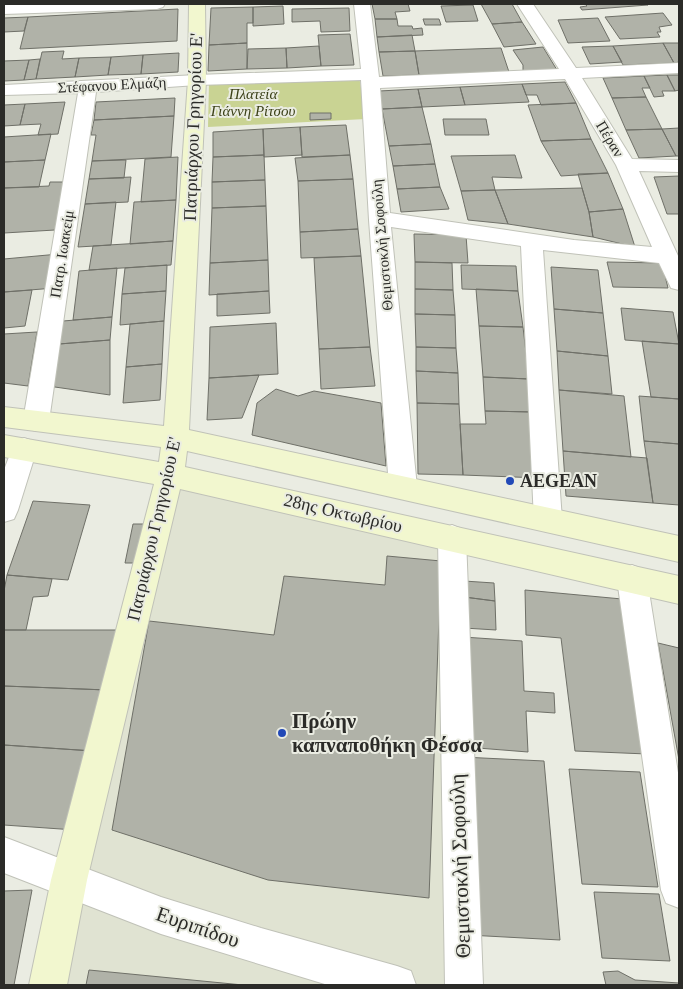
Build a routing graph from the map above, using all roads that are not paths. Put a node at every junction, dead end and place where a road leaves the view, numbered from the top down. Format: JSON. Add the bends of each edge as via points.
{"nodes":[{"id":1,"x":158,"y":4,"type":"edge"},
{"id":2,"x":197,"y":4,"type":"edge"},
{"id":3,"x":362,"y":4,"type":"edge"},
{"id":4,"x":525,"y":4,"type":"edge"},
{"id":5,"x":4,"y":9,"type":"edge"},
{"id":6,"x":679,"y":68,"type":"edge"},
{"id":7,"x":571,"y":74,"type":"junction"},
{"id":8,"x":370,"y":78,"type":"junction"},
{"id":9,"x":197,"y":80,"type":"junction"},
{"id":10,"x":88,"y":87,"type":"junction"},
{"id":11,"x":4,"y":90,"type":"edge"},
{"id":12,"x":626,"y":166,"type":"junction"},
{"id":13,"x":679,"y":166,"type":"edge"},
{"id":14,"x":380,"y":220,"type":"junction"},
{"id":15,"x":532,"y":241,"type":"junction"},
{"id":16,"x":667,"y":256,"type":"junction"},
{"id":17,"x":679,"y":282,"type":"edge"},
{"id":18,"x":4,"y":417,"type":"edge"},
{"id":19,"x":36,"y":421,"type":"junction"},
{"id":20,"x":176,"y":438,"type":"junction"},
{"id":21,"x":14,"y":448,"type":"edge"},
{"id":22,"x":170,"y":475,"type":"junction"},
{"id":23,"x":403,"y":487,"type":"junction"},
{"id":24,"x":4,"y":510,"type":"edge"},
{"id":25,"x":548,"y":520,"type":"junction"},
{"id":26,"x":452,"y":538,"type":"junction"},
{"id":27,"x":679,"y":549,"type":"edge"},
{"id":28,"x":632,"y":580,"type":"junction"},
{"id":29,"x":679,"y":590,"type":"edge"},
{"id":30,"x":4,"y":855,"type":"edge"},
{"id":31,"x":70,"y":880,"type":"junction"},
{"id":32,"x":679,"y":890,"type":"edge"},
{"id":33,"x":48,"y":985,"type":"edge"},
{"id":34,"x":397,"y":985,"type":"edge"},
{"id":35,"x":464,"y":985,"type":"edge"}],
"edges":[{"from":1,"to":5,"type":"street"},
{"from":2,"to":9,"type":"street","name":"Πατριάρχου Γρηγορίου Ε'"},
{"from":3,"to":8,"type":"street","name":"Θεμιστοκλή Σοφούλη"},
{"from":4,"to":7,"type":"street","name":"Πέραν"},
{"from":6,"to":7,"type":"street","name":"Στέφανου Ελμάζη"},
{"from":7,"to":8,"type":"street","name":"Στέφανου Ελμάζη"},
{"from":7,"to":12,"type":"street","name":"Πέραν"},
{"from":8,"to":9,"type":"street","name":"Στέφανου Ελμάζη"},
{"from":8,"to":14,"type":"street","name":"Θεμιστοκλή Σοφούλη"},
{"from":9,"to":10,"type":"street","name":"Στέφανου Ελμάζη"},
{"from":9,"to":20,"type":"street","name":"Πατριάρχου Γρηγορίου Ε'"},
{"from":10,"to":11,"type":"street","name":"Στέφανου Ελμάζη"},
{"from":10,"to":19,"type":"street","name":"Πατρ. Ιωακείμ"},
{"from":12,"to":13,"type":"street"},
{"from":12,"to":16,"type":"street","name":"Πέραν"},
{"from":14,"to":15,"type":"street"},
{"from":14,"to":23,"type":"street","name":"Θεμιστοκλή Σοφούλη"},
{"from":15,"to":16,"type":"street"},
{"from":15,"to":25,"type":"street"},
{"from":16,"to":17,"type":"street","name":"Πέραν"},
{"from":18,"to":19,"type":"street"},
{"from":19,"to":20,"type":"street"},
{"from":20,"to":22,"type":"street","name":"Πατριάρχου Γρηγορίου Ε'"},
{"from":20,"to":23,"type":"street"},
{"from":21,"to":22,"type":"street","name":"28ης Οκτωβρίου"},
{"from":21,"to":24,"type":"street"},
{"from":22,"to":26,"type":"street","name":"28ης Οκτωβρίου"},
{"from":22,"to":31,"type":"street","name":"Πατριάρχου Γρηγορίου Ε'"},
{"from":23,"to":25,"type":"street"},
{"from":25,"to":27,"type":"street"},
{"from":26,"to":28,"type":"street","name":"28ης Οκτωβρίου"},
{"from":26,"to":35,"type":"street","name":"Θεμιστοκλή Σοφούλη"},
{"from":28,"to":29,"type":"street","name":"28ης Οκτωβρίου"},
{"from":28,"to":32,"type":"street"},
{"from":30,"to":31,"type":"street","name":"Ευριπίδου"},
{"from":31,"to":33,"type":"street","name":"Πατριάρχου Γρηγορίου Ε'"},
{"from":31,"to":34,"type":"street","name":"Ευριπίδου","via":[[128,904],[247,944]]}]}
